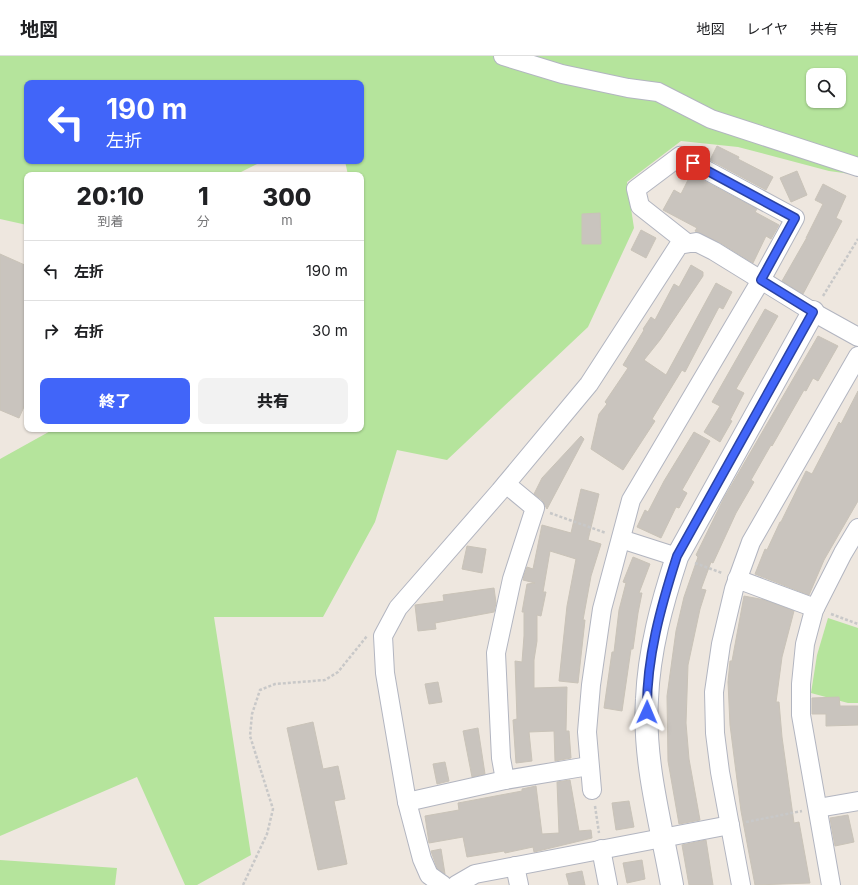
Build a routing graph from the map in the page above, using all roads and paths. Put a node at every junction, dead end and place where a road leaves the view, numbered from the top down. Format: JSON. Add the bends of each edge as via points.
{"nodes":[{"id":1,"x":503,"y":56,"type":"edge"},
{"id":2,"x":858,"y":167,"type":"edge"},
{"id":3,"x":858,"y":239,"type":"edge"},
{"id":4,"x":687,"y":243,"type":"junction"},
{"id":5,"x":761,"y":280,"type":"junction"},
{"id":6,"x":813,"y":312,"type":"junction"},
{"id":7,"x":858,"y":337,"type":"edge"},
{"id":8,"x":858,"y":356,"type":"edge"},
{"id":9,"x":506,"y":484,"type":"junction"},
{"id":10,"x":535,"y":508,"type":"junction"},
{"id":11,"x":858,"y":528,"type":"edge"},
{"id":12,"x":621,"y":538,"type":"junction"},
{"id":13,"x":677,"y":556,"type":"junction"},
{"id":14,"x":737,"y":579,"type":"junction"},
{"id":15,"x":815,"y":608,"type":"junction"},
{"id":16,"x":858,"y":624,"type":"edge"},
{"id":17,"x":370,"y":630,"type":"dead end"},
{"id":18,"x":589,"y":766,"type":"junction"},
{"id":19,"x":505,"y":780,"type":"junction"},
{"id":20,"x":592,"y":790,"type":"joint"},
{"id":21,"x":858,"y":801,"type":"edge"},
{"id":22,"x":407,"y":802,"type":"junction"},
{"id":23,"x":818,"y":808,"type":"junction"},
{"id":24,"x":730,"y":825,"type":"junction"},
{"id":25,"x":664,"y":838,"type":"junction"},
{"id":26,"x":601,"y":849,"type":"junction"},
{"id":27,"x":515,"y":866,"type":"junction"},
{"id":28,"x":243,"y":885,"type":"edge"},
{"id":29,"x":443,"y":885,"type":"edge"},
{"id":30,"x":456,"y":885,"type":"edge"},
{"id":31,"x":519,"y":885,"type":"edge"},
{"id":32,"x":608,"y":885,"type":"edge"},
{"id":33,"x":672,"y":885,"type":"edge"},
{"id":34,"x":741,"y":885,"type":"edge"},
{"id":35,"x":831,"y":885,"type":"edge"}],
"edges":[{"from":1,"to":2,"type":"street","via":[[562,74],[658,92],[711,119]]},
{"from":3,"to":6,"type":"path"},
{"from":4,"to":5,"type":"street","via":[[696,242],[714,251]]},
{"from":4,"to":5,"type":"street","via":[[640,206],[636,189],[680,156],[795,218]]},
{"from":4,"to":9,"type":"street","via":[[679,244],[589,384]]},
{"from":5,"to":6,"type":"street"},
{"from":5,"to":12,"type":"street","via":[[631,500]]},
{"from":6,"to":7,"type":"street"},
{"from":6,"to":13,"type":"street"},
{"from":8,"to":14,"type":"street","via":[[751,542]]},
{"from":9,"to":10,"type":"street"},
{"from":9,"to":22,"type":"street","via":[[398,608],[384,636],[385,673]]},
{"from":10,"to":12,"type":"path"},
{"from":10,"to":19,"type":"street","via":[[512,579],[496,654],[501,758]]},
{"from":11,"to":15,"type":"street"},
{"from":12,"to":13,"type":"street"},
{"from":12,"to":18,"type":"street","via":[[602,609],[590,685]]},
{"from":13,"to":14,"type":"path"},
{"from":13,"to":25,"type":"street","via":[[663,600],[650,668],[647,700],[647,736]]},
{"from":14,"to":15,"type":"street"},
{"from":14,"to":24,"type":"street","via":[[721,644],[714,692],[715,733]]},
{"from":15,"to":16,"type":"path"},
{"from":15,"to":23,"type":"street","via":[[805,644],[801,715]]},
{"from":17,"to":28,"type":"path","via":[[338,672],[325,680],[275,684],[260,690],[252,714],[250,736],[273,809],[267,834]]},
{"from":18,"to":19,"type":"street"},
{"from":18,"to":20,"type":"street"},
{"from":19,"to":22,"type":"street"},
{"from":20,"to":26,"type":"path"},
{"from":21,"to":23,"type":"street"},
{"from":22,"to":29,"type":"street","via":[[422,859],[429,875]]},
{"from":23,"to":24,"type":"path"},
{"from":23,"to":35,"type":"street"},
{"from":24,"to":25,"type":"street"},
{"from":24,"to":34,"type":"street"},
{"from":25,"to":26,"type":"street"},
{"from":25,"to":33,"type":"street"},
{"from":26,"to":27,"type":"street"},
{"from":26,"to":32,"type":"street"},
{"from":27,"to":30,"type":"street","via":[[475,874]]},
{"from":27,"to":31,"type":"street"}]}
